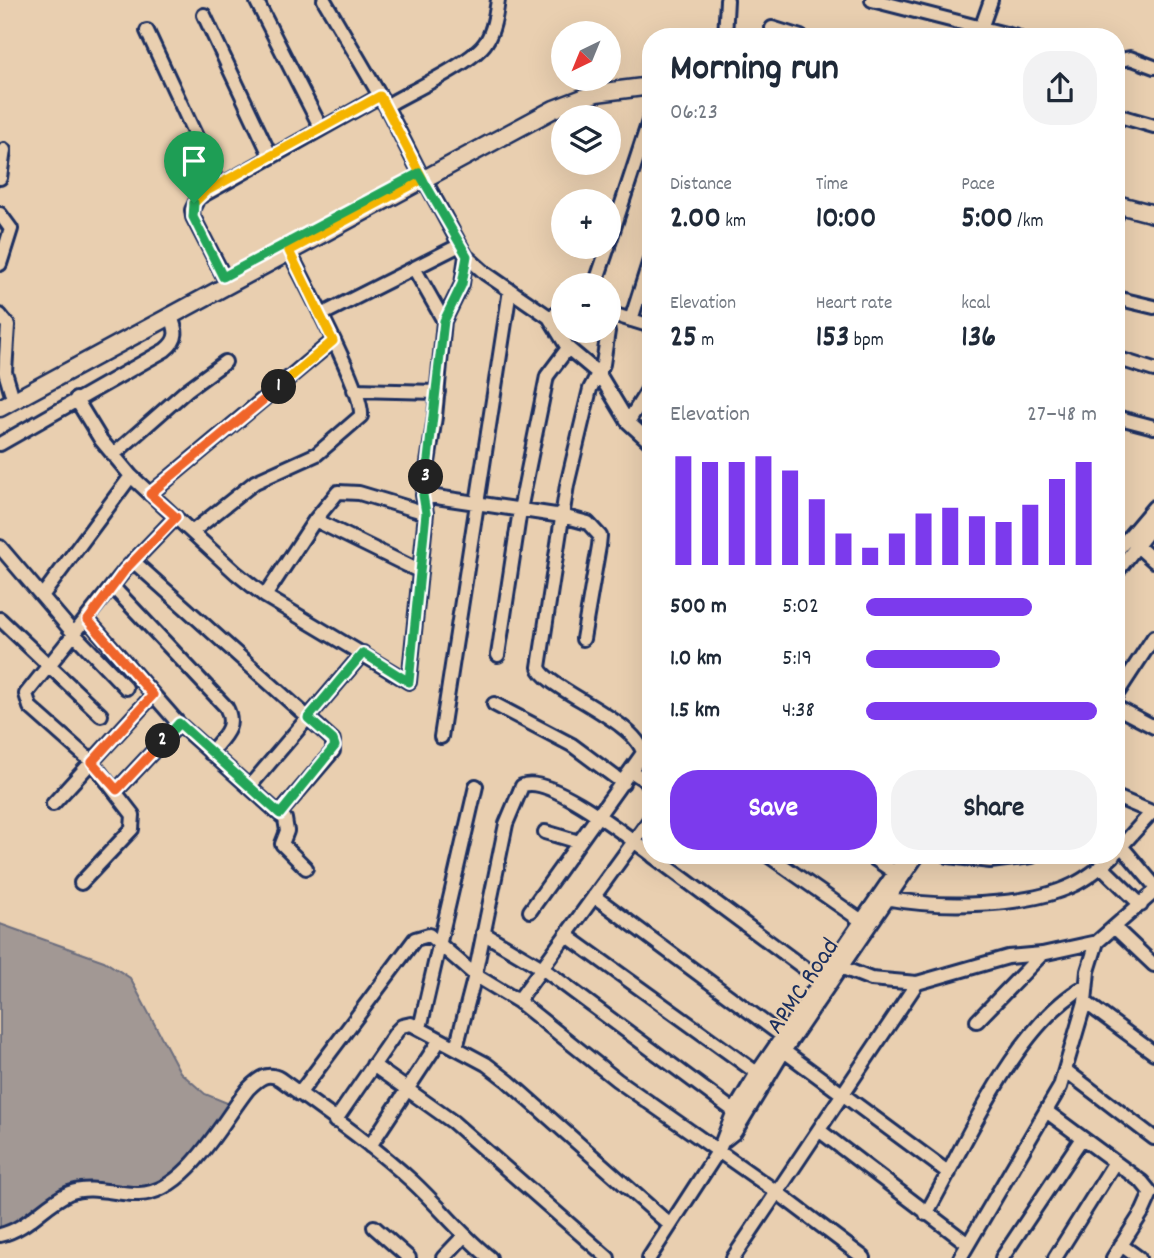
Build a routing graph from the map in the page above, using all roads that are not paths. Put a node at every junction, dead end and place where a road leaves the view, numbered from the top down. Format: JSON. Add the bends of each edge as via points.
{"nodes":[{"id":1,"x":324,"y":0,"type":"edge"},
{"id":2,"x":498,"y":0,"type":"edge"},
{"id":3,"x":727,"y":0,"type":"edge"},
{"id":4,"x":872,"y":0,"type":"edge"},
{"id":5,"x":991,"y":0,"type":"edge"},
{"id":6,"x":257,"y":2,"type":"dead end"},
{"id":7,"x":204,"y":15,"type":"dead end"},
{"id":8,"x":725,"y":28,"type":"edge"},
{"id":9,"x":966,"y":28,"type":"edge"},
{"id":10,"x":981,"y":28,"type":"edge"},
{"id":11,"x":147,"y":31,"type":"dead end"},
{"id":12,"x":1125,"y":59,"type":"edge"},
{"id":13,"x":1154,"y":66,"type":"edge"},
{"id":14,"x":642,"y":76,"type":"edge"},
{"id":15,"x":642,"y":87,"type":"edge"},
{"id":16,"x":383,"y":101,"type":"junction"},
{"id":17,"x":1125,"y":118,"type":"edge"},
{"id":18,"x":1154,"y":126,"type":"edge"},
{"id":19,"x":321,"y":128,"type":"junction"},
{"id":20,"x":642,"y":142,"type":"edge"},
{"id":21,"x":4,"y":150,"type":"dead end"},
{"id":22,"x":270,"y":155,"type":"junction"},
{"id":23,"x":422,"y":177,"type":"junction"},
{"id":24,"x":0,"y":178,"type":"edge"},
{"id":25,"x":218,"y":184,"type":"junction"},
{"id":26,"x":621,"y":206,"type":"edge"},
{"id":27,"x":1125,"y":206,"type":"edge"},
{"id":28,"x":0,"y":214,"type":"edge"},
{"id":29,"x":1154,"y":214,"type":"edge"},
{"id":30,"x":1125,"y":217,"type":"edge"},
{"id":31,"x":1154,"y":224,"type":"edge"},
{"id":32,"x":463,"y":250,"type":"junction"},
{"id":33,"x":289,"y":251,"type":"junction"},
{"id":34,"x":0,"y":264,"type":"edge"},
{"id":35,"x":414,"y":268,"type":"junction"},
{"id":36,"x":223,"y":277,"type":"junction"},
{"id":37,"x":642,"y":285,"type":"edge"},
{"id":38,"x":510,"y":290,"type":"junction"},
{"id":39,"x":1125,"y":300,"type":"edge"},
{"id":40,"x":1154,"y":307,"type":"edge"},
{"id":41,"x":0,"y":315,"type":"edge"},
{"id":42,"x":170,"y":315,"type":"junction"},
{"id":43,"x":321,"y":316,"type":"junction"},
{"id":44,"x":549,"y":317,"type":"joint"},
{"id":45,"x":621,"y":318,"type":"edge"},
{"id":46,"x":631,"y":320,"type":"junction"},
{"id":47,"x":444,"y":321,"type":"junction"},
{"id":48,"x":642,"y":323,"type":"edge"},
{"id":49,"x":333,"y":341,"type":"junction"},
{"id":50,"x":605,"y":343,"type":"edge"},
{"id":51,"x":568,"y":348,"type":"junction"},
{"id":52,"x":1125,"y":361,"type":"edge"},
{"id":53,"x":226,"y":362,"type":"dead end"},
{"id":54,"x":1154,"y":370,"type":"edge"},
{"id":55,"x":599,"y":374,"type":"junction"},
{"id":56,"x":354,"y":390,"type":"junction"},
{"id":57,"x":438,"y":392,"type":"junction"},
{"id":58,"x":6,"y":395,"type":"edge"},
{"id":59,"x":76,"y":399,"type":"junction"},
{"id":60,"x":642,"y":400,"type":"edge"},
{"id":61,"x":0,"y":408,"type":"edge"},
{"id":62,"x":1125,"y":419,"type":"edge"},
{"id":63,"x":628,"y":422,"type":"junction"},
{"id":64,"x":1154,"y":427,"type":"edge"},
{"id":65,"x":642,"y":435,"type":"edge"},
{"id":66,"x":0,"y":444,"type":"edge"},
{"id":67,"x":113,"y":455,"type":"junction"},
{"id":68,"x":131,"y":476,"type":"junction"},
{"id":69,"x":150,"y":494,"type":"junction"},
{"id":70,"x":423,"y":495,"type":"junction"},
{"id":71,"x":476,"y":506,"type":"junction"},
{"id":72,"x":1154,"y":508,"type":"edge"},
{"id":73,"x":520,"y":510,"type":"junction"},
{"id":74,"x":426,"y":513,"type":"junction"},
{"id":75,"x":562,"y":516,"type":"junction"},
{"id":76,"x":176,"y":517,"type":"junction"},
{"id":77,"x":315,"y":520,"type":"junction"},
{"id":78,"x":1154,"y":524,"type":"edge"},
{"id":79,"x":192,"y":533,"type":"junction"},
{"id":80,"x":1132,"y":541,"type":"junction"},
{"id":81,"x":1125,"y":546,"type":"edge"},
{"id":82,"x":0,"y":547,"type":"edge"},
{"id":83,"x":1125,"y":555,"type":"edge"},
{"id":84,"x":133,"y":561,"type":"junction"},
{"id":85,"x":1154,"y":561,"type":"edge"},
{"id":86,"x":419,"y":570,"type":"junction"},
{"id":87,"x":112,"y":586,"type":"junction"},
{"id":88,"x":42,"y":596,"type":"junction"},
{"id":89,"x":265,"y":596,"type":"junction"},
{"id":90,"x":0,"y":619,"type":"edge"},
{"id":91,"x":88,"y":620,"type":"junction"},
{"id":92,"x":75,"y":635,"type":"junction"},
{"id":93,"x":1154,"y":637,"type":"edge"},
{"id":94,"x":583,"y":639,"type":"dead end"},
{"id":95,"x":363,"y":653,"type":"junction"},
{"id":96,"x":498,"y":655,"type":"dead end"},
{"id":97,"x":47,"y":667,"type":"junction"},
{"id":98,"x":1125,"y":681,"type":"edge"},
{"id":99,"x":126,"y":688,"type":"dead end"},
{"id":100,"x":153,"y":695,"type":"junction"},
{"id":101,"x":494,"y":704,"type":"dead end"},
{"id":102,"x":1125,"y":712,"type":"edge"},
{"id":103,"x":101,"y":715,"type":"dead end"},
{"id":104,"x":308,"y":718,"type":"junction"},
{"id":105,"x":179,"y":723,"type":"junction"},
{"id":106,"x":1154,"y":727,"type":"edge"},
{"id":107,"x":442,"y":737,"type":"dead end"},
{"id":108,"x":642,"y":751,"type":"edge"},
{"id":109,"x":210,"y":752,"type":"junction"},
{"id":110,"x":642,"y":754,"type":"edge"},
{"id":111,"x":92,"y":762,"type":"junction"},
{"id":112,"x":631,"y":771,"type":"junction"},
{"id":113,"x":642,"y":778,"type":"edge"},
{"id":114,"x":623,"y":783,"type":"junction"},
{"id":115,"x":476,"y":786,"type":"dead end"},
{"id":116,"x":249,"y":787,"type":"junction"},
{"id":117,"x":117,"y":790,"type":"junction"},
{"id":118,"x":1125,"y":801,"type":"edge"},
{"id":119,"x":53,"y":804,"type":"dead end"},
{"id":120,"x":1153,"y":813,"type":"edge"},
{"id":121,"x":280,"y":814,"type":"junction"},
{"id":122,"x":598,"y":816,"type":"junction"},
{"id":123,"x":642,"y":830,"type":"edge"},
{"id":124,"x":545,"y":832,"type":"dead end"},
{"id":125,"x":633,"y":841,"type":"junction"},
{"id":126,"x":579,"y":842,"type":"junction"},
{"id":127,"x":1125,"y":843,"type":"edge"},
{"id":128,"x":642,"y":848,"type":"edge"},
{"id":129,"x":1125,"y":859,"type":"edge"},
{"id":130,"x":664,"y":864,"type":"edge"},
{"id":131,"x":780,"y":864,"type":"edge"},
{"id":132,"x":882,"y":864,"type":"edge"},
{"id":133,"x":900,"y":864,"type":"edge"},
{"id":134,"x":911,"y":864,"type":"edge"},
{"id":135,"x":1103,"y":864,"type":"edge"},
{"id":136,"x":1101,"y":866,"type":"junction"},
{"id":137,"x":306,"y":867,"type":"dead end"},
{"id":138,"x":894,"y":872,"type":"junction"},
{"id":139,"x":81,"y":883,"type":"dead end"},
{"id":140,"x":1154,"y":885,"type":"edge"},
{"id":141,"x":1154,"y":892,"type":"edge"},
{"id":142,"x":594,"y":896,"type":"junction"},
{"id":143,"x":886,"y":898,"type":"junction"},
{"id":144,"x":1141,"y":905,"type":"junction"},
{"id":145,"x":530,"y":911,"type":"dead end"},
{"id":146,"x":859,"y":919,"type":"junction"},
{"id":147,"x":1115,"y":928,"type":"junction"},
{"id":148,"x":483,"y":933,"type":"junction"},
{"id":149,"x":566,"y":935,"type":"junction"},
{"id":150,"x":1097,"y":942,"type":"junction"},
{"id":151,"x":440,"y":943,"type":"junction"},
{"id":152,"x":1042,"y":954,"type":"junction"},
{"id":153,"x":1154,"y":965,"type":"edge"},
{"id":154,"x":840,"y":967,"type":"junction"},
{"id":155,"x":542,"y":968,"type":"junction"},
{"id":156,"x":475,"y":975,"type":"junction"},
{"id":157,"x":819,"y":979,"type":"junction"},
{"id":158,"x":917,"y":983,"type":"junction"},
{"id":159,"x":1086,"y":986,"type":"junction"},
{"id":160,"x":518,"y":1001,"type":"junction"},
{"id":161,"x":1085,"y":1002,"type":"junction"},
{"id":162,"x":977,"y":1021,"type":"dead end"},
{"id":163,"x":420,"y":1028,"type":"junction"},
{"id":164,"x":781,"y":1035,"type":"junction"},
{"id":165,"x":439,"y":1041,"type":"junction"},
{"id":166,"x":456,"y":1048,"type":"junction"},
{"id":167,"x":784,"y":1051,"type":"junction"},
{"id":168,"x":1154,"y":1053,"type":"edge"},
{"id":169,"x":373,"y":1065,"type":"junction"},
{"id":170,"x":1065,"y":1070,"type":"junction"},
{"id":171,"x":757,"y":1073,"type":"junction"},
{"id":172,"x":409,"y":1089,"type":"junction"},
{"id":173,"x":845,"y":1093,"type":"junction"},
{"id":174,"x":299,"y":1094,"type":"junction"},
{"id":175,"x":734,"y":1111,"type":"junction"},
{"id":176,"x":1046,"y":1111,"type":"junction"},
{"id":177,"x":335,"y":1121,"type":"junction"},
{"id":178,"x":820,"y":1131,"type":"junction"},
{"id":179,"x":1082,"y":1138,"type":"junction"},
{"id":180,"x":1154,"y":1138,"type":"edge"},
{"id":181,"x":722,"y":1145,"type":"junction"},
{"id":182,"x":370,"y":1146,"type":"junction"},
{"id":183,"x":1115,"y":1162,"type":"junction"},
{"id":184,"x":950,"y":1173,"type":"junction"},
{"id":185,"x":778,"y":1192,"type":"junction"},
{"id":186,"x":926,"y":1214,"type":"junction"},
{"id":187,"x":670,"y":1225,"type":"junction"},
{"id":188,"x":374,"y":1227,"type":"dead end"},
{"id":189,"x":0,"y":1235,"type":"edge"},
{"id":190,"x":464,"y":1236,"type":"junction"},
{"id":191,"x":1121,"y":1245,"type":"junction"},
{"id":192,"x":967,"y":1253,"type":"edge"},
{"id":193,"x":740,"y":1256,"type":"edge"},
{"id":194,"x":409,"y":1258,"type":"edge"},
{"id":195,"x":443,"y":1258,"type":"edge"},
{"id":196,"x":490,"y":1258,"type":"edge"},
{"id":197,"x":608,"y":1258,"type":"edge"},
{"id":198,"x":649,"y":1258,"type":"edge"},
{"id":199,"x":864,"y":1258,"type":"edge"},
{"id":200,"x":1002,"y":1258,"type":"edge"},
{"id":201,"x":1055,"y":1258,"type":"edge"},
{"id":202,"x":1113,"y":1258,"type":"edge"},
{"id":203,"x":1139,"y":1258,"type":"edge"}],
"edges":[{"from":1,"to":16,"type":"street"},
{"from":2,"to":16,"type":"street","via":[[482,47],[464,61]]},
{"from":3,"to":8,"type":"street"},
{"from":4,"to":9,"type":"street"},
{"from":5,"to":10,"type":"street"},
{"from":6,"to":19,"type":"street"},
{"from":7,"to":22,"type":"street"},
{"from":11,"to":25,"type":"street"},
{"from":12,"to":13,"type":"street"},
{"from":14,"to":23,"type":"main road","via":[[569,92]]},
{"from":15,"to":23,"type":"main road","via":[[596,93],[554,108]]},
{"from":16,"to":19,"type":"street"},
{"from":16,"to":23,"type":"street"},
{"from":17,"to":18,"type":"street"},
{"from":19,"to":22,"type":"street"},
{"from":20,"to":26,"type":"street"},
{"from":21,"to":24,"type":"street"},
{"from":22,"to":25,"type":"street"},
{"from":23,"to":32,"type":"street"},
{"from":23,"to":33,"type":"main road"},
{"from":23,"to":36,"type":"main road"},
{"from":25,"to":36,"type":"street","via":[[198,198],[192,210]]},
{"from":27,"to":29,"type":"main road"},
{"from":28,"to":34,"type":"street","via":[[11,229]]},
{"from":30,"to":31,"type":"main road"},
{"from":32,"to":35,"type":"street"},
{"from":32,"to":38,"type":"street"},
{"from":32,"to":47,"type":"street","via":[[462,284]]},
{"from":33,"to":42,"type":"main road"},
{"from":33,"to":43,"type":"street"},
{"from":35,"to":43,"type":"street"},
{"from":35,"to":47,"type":"street"},
{"from":36,"to":58,"type":"main road"},
{"from":37,"to":46,"type":"street"},
{"from":38,"to":44,"type":"street"},
{"from":38,"to":71,"type":"street"},
{"from":39,"to":40,"type":"street"},
{"from":41,"to":58,"type":"street","via":[[8,325]]},
{"from":42,"to":59,"type":"street","via":[[177,329],[170,346]]},
{"from":42,"to":61,"type":"main road"},
{"from":43,"to":49,"type":"street"},
{"from":44,"to":51,"type":"street"},
{"from":45,"to":46,"type":"street"},
{"from":46,"to":48,"type":"street"},
{"from":47,"to":57,"type":"street"},
{"from":49,"to":56,"type":"street"},
{"from":49,"to":69,"type":"street"},
{"from":50,"to":55,"type":"street"},
{"from":51,"to":55,"type":"street"},
{"from":51,"to":73,"type":"street","via":[[547,376]]},
{"from":52,"to":54,"type":"street"},
{"from":53,"to":67,"type":"street"},
{"from":55,"to":63,"type":"street"},
{"from":55,"to":75,"type":"street","via":[[579,424]]},
{"from":56,"to":57,"type":"street"},
{"from":56,"to":79,"type":"street","via":[[361,416],[348,430],[304,461],[255,482]]},
{"from":57,"to":70,"type":"street"},
{"from":59,"to":66,"type":"street"},
{"from":59,"to":67,"type":"street"},
{"from":60,"to":63,"type":"street"},
{"from":62,"to":64,"type":"street"},
{"from":63,"to":65,"type":"street"},
{"from":67,"to":68,"type":"street"},
{"from":68,"to":69,"type":"street"},
{"from":68,"to":88,"type":"street"},
{"from":69,"to":76,"type":"street"},
{"from":70,"to":71,"type":"street"},
{"from":70,"to":74,"type":"street"},
{"from":71,"to":73,"type":"street"},
{"from":71,"to":107,"type":"street"},
{"from":72,"to":80,"type":"street"},
{"from":73,"to":75,"type":"street"},
{"from":73,"to":96,"type":"street"},
{"from":74,"to":77,"type":"street","via":[[347,491],[333,496]]},
{"from":74,"to":86,"type":"street"},
{"from":75,"to":94,"type":"street","via":[[587,523],[600,536]]},
{"from":75,"to":108,"type":"street","via":[[540,672],[546,680],[592,704]]},
{"from":76,"to":79,"type":"street"},
{"from":76,"to":84,"type":"street"},
{"from":77,"to":86,"type":"street"},
{"from":77,"to":89,"type":"street"},
{"from":78,"to":80,"type":"street"},
{"from":79,"to":89,"type":"street"},
{"from":80,"to":81,"type":"street"},
{"from":80,"to":83,"type":"street"},
{"from":80,"to":85,"type":"street"},
{"from":82,"to":88,"type":"street"},
{"from":84,"to":87,"type":"street"},
{"from":84,"to":104,"type":"street"},
{"from":86,"to":95,"type":"street","via":[[409,682]]},
{"from":87,"to":91,"type":"street"},
{"from":87,"to":109,"type":"street","via":[[226,707],[231,716],[229,730]]},
{"from":88,"to":92,"type":"street"},
{"from":89,"to":95,"type":"street"},
{"from":90,"to":97,"type":"street"},
{"from":91,"to":92,"type":"street"},
{"from":91,"to":100,"type":"street"},
{"from":92,"to":97,"type":"street"},
{"from":92,"to":99,"type":"street"},
{"from":93,"to":98,"type":"street"},
{"from":95,"to":104,"type":"street"},
{"from":97,"to":103,"type":"street"},
{"from":97,"to":111,"type":"street","via":[[28,689],[27,701]]},
{"from":100,"to":105,"type":"street"},
{"from":100,"to":111,"type":"street"},
{"from":101,"to":114,"type":"street","via":[[572,745]]},
{"from":102,"to":106,"type":"street"},
{"from":104,"to":116,"type":"street"},
{"from":104,"to":121,"type":"street","via":[[335,746]]},
{"from":105,"to":109,"type":"street"},
{"from":105,"to":117,"type":"street"},
{"from":109,"to":116,"type":"street"},
{"from":110,"to":112,"type":"street"},
{"from":111,"to":117,"type":"street"},
{"from":111,"to":119,"type":"street"},
{"from":112,"to":113,"type":"street"},
{"from":112,"to":114,"type":"street"},
{"from":114,"to":122,"type":"street"},
{"from":115,"to":151,"type":"street"},
{"from":116,"to":121,"type":"street"},
{"from":117,"to":139,"type":"street","via":[[134,825]]},
{"from":118,"to":120,"type":"street"},
{"from":120,"to":127,"type":"street"},
{"from":121,"to":137,"type":"street","via":[[288,824],[282,845]]},
{"from":122,"to":125,"type":"street"},
{"from":122,"to":126,"type":"street"},
{"from":122,"to":148,"type":"street","via":[[551,789],[535,783],[522,786],[506,824]]},
{"from":123,"to":125,"type":"street"},
{"from":124,"to":126,"type":"street"},
{"from":125,"to":128,"type":"street"},
{"from":125,"to":142,"type":"street"},
{"from":126,"to":145,"type":"street"},
{"from":129,"to":140,"type":"street"},
{"from":130,"to":157,"type":"street"},
{"from":131,"to":146,"type":"street"},
{"from":132,"to":138,"type":"street"},
{"from":133,"to":138,"type":"street","name":"APMC Road"},
{"from":134,"to":143,"type":"street","name":"APMC Road"},
{"from":135,"to":136,"type":"street"},
{"from":136,"to":143,"type":"street","via":[[1072,886],[1029,897],[912,903]]},
{"from":136,"to":144,"type":"street"},
{"from":138,"to":146,"type":"street","name":"APMC Road"},
{"from":141,"to":144,"type":"street"},
{"from":142,"to":149,"type":"street"},
{"from":142,"to":164,"type":"street"},
{"from":143,"to":154,"type":"street","name":"APMC Road"},
{"from":144,"to":147,"type":"street"},
{"from":146,"to":157,"type":"street","name":"APMC Road"},
{"from":147,"to":150,"type":"street"},
{"from":147,"to":153,"type":"street"},
{"from":148,"to":155,"type":"street"},
{"from":148,"to":156,"type":"street"},
{"from":149,"to":155,"type":"street"},
{"from":149,"to":171,"type":"street"},
{"from":150,"to":152,"type":"street"},
{"from":150,"to":159,"type":"street"},
{"from":151,"to":156,"type":"street"},
{"from":151,"to":163,"type":"street"},
{"from":151,"to":174,"type":"street","via":[[424,934],[415,939]]},
{"from":152,"to":158,"type":"street","via":[[1008,957]]},
{"from":152,"to":162,"type":"street"},
{"from":154,"to":158,"type":"street","via":[[871,979]]},
{"from":154,"to":167,"type":"street","name":"APMC Road"},
{"from":155,"to":160,"type":"street"},
{"from":155,"to":175,"type":"street"},
{"from":156,"to":160,"type":"street"},
{"from":156,"to":166,"type":"street"},
{"from":157,"to":164,"type":"street","name":"APMC Road"},
{"from":158,"to":173,"type":"street"},
{"from":159,"to":161,"type":"street"},
{"from":159,"to":184,"type":"street","via":[[1065,997],[1018,1048]]},
{"from":160,"to":181,"type":"street","via":[[617,1080]]},
{"from":161,"to":168,"type":"street"},
{"from":161,"to":170,"type":"street"},
{"from":163,"to":165,"type":"street"},
{"from":163,"to":169,"type":"street","via":[[402,1026]]},
{"from":164,"to":171,"type":"street","name":"APMC Road"},
{"from":165,"to":166,"type":"street"},
{"from":165,"to":172,"type":"street"},
{"from":166,"to":187,"type":"street","via":[[509,1081]]},
{"from":167,"to":173,"type":"street"},
{"from":167,"to":181,"type":"street","name":"APMC Road","via":[[735,1132]]},
{"from":169,"to":172,"type":"street"},
{"from":169,"to":177,"type":"street"},
{"from":170,"to":176,"type":"street"},
{"from":170,"to":180,"type":"street"},
{"from":171,"to":175,"type":"street","name":"APMC Road"},
{"from":172,"to":182,"type":"street"},
{"from":172,"to":197,"type":"street"},
{"from":173,"to":178,"type":"street"},
{"from":173,"to":184,"type":"street"},
{"from":174,"to":177,"type":"street"},
{"from":174,"to":189,"type":"street","via":[[274,1076],[260,1078],[179,1179],[163,1191],[138,1195],[73,1192],[19,1228]]},
{"from":175,"to":181,"type":"street","name":"APMC Road"},
{"from":176,"to":179,"type":"street"},
{"from":176,"to":192,"type":"street"},
{"from":177,"to":182,"type":"street"},
{"from":178,"to":185,"type":"street"},
{"from":178,"to":186,"type":"street"},
{"from":179,"to":183,"type":"street"},
{"from":179,"to":200,"type":"street"},
{"from":181,"to":185,"type":"street"},
{"from":181,"to":187,"type":"street","name":"APMC Road"},
{"from":182,"to":190,"type":"street","via":[[412,1181]]},
{"from":183,"to":191,"type":"street","via":[[1142,1182],[1151,1195]]},
{"from":183,"to":201,"type":"street"},
{"from":184,"to":186,"type":"street"},
{"from":185,"to":193,"type":"street"},
{"from":185,"to":199,"type":"street"},
{"from":186,"to":192,"type":"street"},
{"from":187,"to":198,"type":"street","name":"APMC Road"},
{"from":188,"to":194,"type":"street"},
{"from":190,"to":195,"type":"street"},
{"from":190,"to":196,"type":"street"},
{"from":191,"to":202,"type":"street"},
{"from":191,"to":203,"type":"street"}]}
